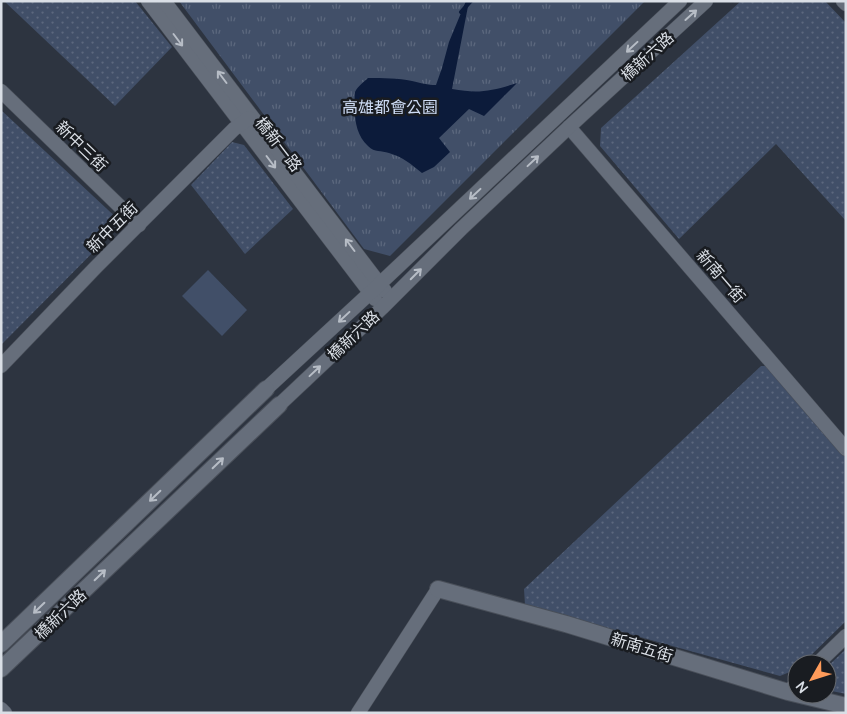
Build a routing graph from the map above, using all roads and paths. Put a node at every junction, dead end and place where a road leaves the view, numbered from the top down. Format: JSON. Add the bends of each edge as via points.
{"nodes":[{"id":1,"x":148,"y":1,"type":"edge"},
{"id":2,"x":164,"y":1,"type":"edge"},
{"id":3,"x":680,"y":1,"type":"edge"},
{"id":4,"x":706,"y":1,"type":"edge"},
{"id":5,"x":1,"y":91,"type":"edge"},
{"id":6,"x":246,"y":120,"type":"junction"},
{"id":7,"x":569,"y":127,"type":"junction"},
{"id":8,"x":139,"y":225,"type":"junction"},
{"id":9,"x":375,"y":288,"type":"junction"},
{"id":10,"x":392,"y":298,"type":"junction"},
{"id":11,"x":382,"y":308,"type":"junction"},
{"id":12,"x":1,"y":366,"type":"edge"},
{"id":13,"x":266,"y":389,"type":"joint"},
{"id":14,"x":279,"y":405,"type":"joint"},
{"id":15,"x":846,"y":449,"type":"edge"},
{"id":16,"x":438,"y":589,"type":"joint"},
{"id":17,"x":846,"y":636,"type":"edge"},
{"id":18,"x":1,"y":644,"type":"edge"},
{"id":19,"x":827,"y":654,"type":"edge"},
{"id":20,"x":1,"y":669,"type":"edge"},
{"id":21,"x":787,"y":686,"type":"edge"},
{"id":22,"x":1,"y":709,"type":"edge"},
{"id":23,"x":5,"y":713,"type":"edge"},
{"id":24,"x":358,"y":713,"type":"edge"}],
"edges":[{"from":1,"to":6,"type":"street","name":"橋新一路","one_way":true},
{"from":6,"to":2,"type":"street","name":"橋新一路","one_way":true},
{"from":3,"to":9,"type":"street","name":"橋新六路","one_way":true},
{"from":7,"to":4,"type":"street","name":"橋新六路","one_way":true},
{"from":5,"to":8,"type":"street","name":"新中三街"},
{"from":6,"to":8,"type":"street","name":"新中五街"},
{"from":6,"to":9,"type":"street","name":"橋新一路"},
{"from":10,"to":7,"type":"street","name":"橋新六路","one_way":true},
{"from":7,"to":15,"type":"street","name":"新南一街"},
{"from":8,"to":12,"type":"street","name":"新中五街"},
{"from":9,"to":10,"type":"street","name":"橋新一路"},
{"from":9,"to":11,"type":"street","name":"橋新一路"},
{"from":9,"to":13,"type":"street","name":"橋新六路","one_way":true},
{"from":10,"to":11,"type":"street","name":"橋新六路"},
{"from":14,"to":11,"type":"street","name":"橋新六路","one_way":true},
{"from":13,"to":18,"type":"street","name":"橋新六路","one_way":true},
{"from":20,"to":14,"type":"street","name":"橋新六路","one_way":true},
{"from":16,"to":21,"type":"street","name":"新南五街"},
{"from":16,"to":24,"type":"street"},
{"from":17,"to":19,"type":"street"},
{"from":22,"to":23,"type":"street"}]}
